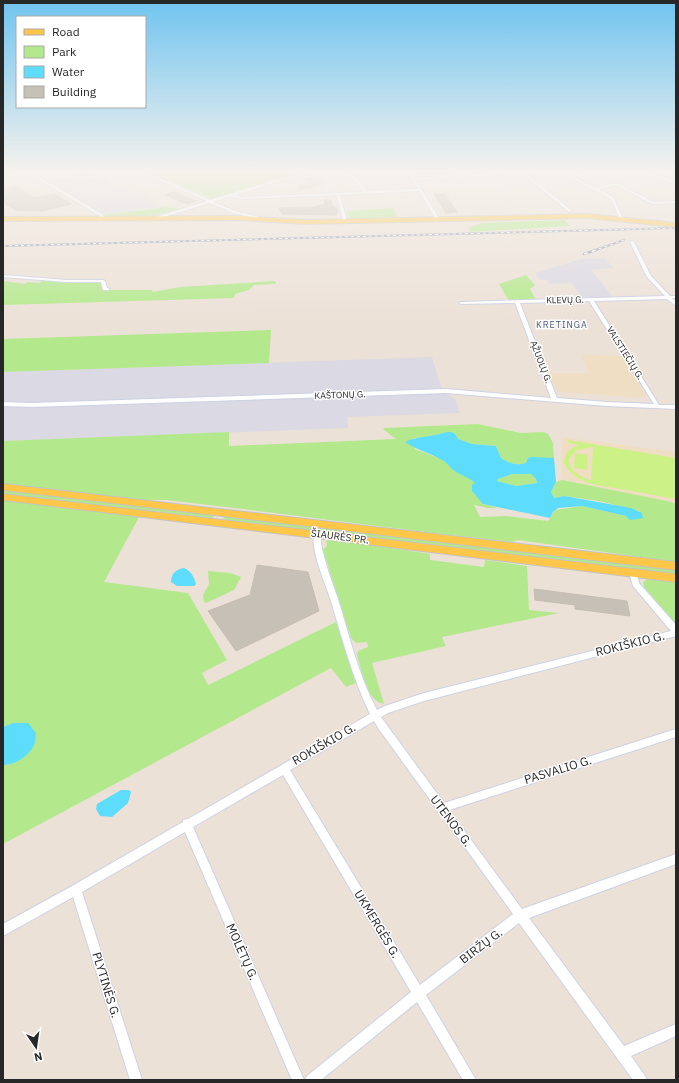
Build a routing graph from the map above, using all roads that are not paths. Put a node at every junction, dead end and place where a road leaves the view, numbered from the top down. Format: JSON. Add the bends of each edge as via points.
{"nodes":[{"id":1,"x":649,"y":222,"type":"edge"},
{"id":2,"x":676,"y":224,"type":"edge"},
{"id":3,"x":632,"y":242,"type":"dead end"},
{"id":4,"x":3,"y":276,"type":"edge"},
{"id":5,"x":108,"y":290,"type":"dead end"},
{"id":6,"x":676,"y":297,"type":"edge"},
{"id":7,"x":669,"y":298,"type":"junction"},
{"id":8,"x":591,"y":300,"type":"junction"},
{"id":9,"x":517,"y":302,"type":"junction"},
{"id":10,"x":461,"y":303,"type":"dead end"},
{"id":11,"x":676,"y":305,"type":"edge"},
{"id":12,"x":555,"y":400,"type":"junction"},
{"id":13,"x":3,"y":404,"type":"edge"},
{"id":14,"x":658,"y":407,"type":"junction"},
{"id":15,"x":676,"y":407,"type":"edge"},
{"id":16,"x":3,"y":487,"type":"edge"},
{"id":17,"x":3,"y":497,"type":"edge"},
{"id":18,"x":224,"y":518,"type":"junction"},
{"id":19,"x":317,"y":534,"type":"junction"},
{"id":20,"x":676,"y":566,"type":"edge"},
{"id":21,"x":633,"y":572,"type":"junction"},
{"id":22,"x":676,"y":578,"type":"edge"},
{"id":23,"x":676,"y":632,"type":"edge"},
{"id":24,"x":374,"y":715,"type":"junction"},
{"id":25,"x":676,"y":733,"type":"edge"},
{"id":26,"x":284,"y":768,"type":"junction"},
{"id":27,"x":441,"y":809,"type":"junction"},
{"id":28,"x":187,"y":824,"type":"junction"},
{"id":29,"x":676,"y":859,"type":"edge"},
{"id":30,"x":76,"y":890,"type":"junction"},
{"id":31,"x":521,"y":915,"type":"junction"},
{"id":32,"x":3,"y":930,"type":"edge"},
{"id":33,"x":418,"y":994,"type":"junction"},
{"id":34,"x":676,"y":1030,"type":"edge"},
{"id":35,"x":622,"y":1053,"type":"junction"},
{"id":36,"x":136,"y":1080,"type":"edge"},
{"id":37,"x":298,"y":1080,"type":"edge"},
{"id":38,"x":311,"y":1080,"type":"edge"},
{"id":39,"x":470,"y":1080,"type":"edge"},
{"id":40,"x":641,"y":1080,"type":"edge"}],
"edges":[{"from":1,"to":2,"type":"main road"},
{"from":3,"to":7,"type":"street","via":[[649,277]]},
{"from":4,"to":5,"type":"street","via":[[103,281],[105,289]]},
{"from":6,"to":7,"type":"street","name":"KLEVŲ G."},
{"from":7,"to":8,"type":"street","name":"KLEVŲ G."},
{"from":7,"to":11,"type":"street"},
{"from":8,"to":9,"type":"street","name":"KLEVŲ G."},
{"from":8,"to":14,"type":"street","name":"VALSTIEČIŲ G."},
{"from":9,"to":10,"type":"street","name":"KLEVŲ G."},
{"from":9,"to":12,"type":"street","name":"ĄŽUOLŲ G."},
{"from":12,"to":13,"type":"street","name":"KAŠTONŲ G.","via":[[446,391]]},
{"from":12,"to":14,"type":"street","name":"KAŠTONŲ G."},
{"from":14,"to":15,"type":"street","name":"KAŠTONŲ G."},
{"from":16,"to":18,"type":"main road","name":"ŠIAURĖS PR."},
{"from":17,"to":18,"type":"main road","name":"ŠIAURĖS PR."},
{"from":18,"to":19,"type":"main road","name":"ŠIAURĖS PR."},
{"from":18,"to":20,"type":"main road","name":"ŠIAURĖS PR."},
{"from":19,"to":21,"type":"main road","name":"ŠIAURĖS PR."},
{"from":19,"to":24,"type":"street","name":"UTENOS G.","via":[[322,566]]},
{"from":21,"to":22,"type":"main road","name":"ŠIAURĖS PR."},
{"from":21,"to":23,"type":"street","via":[[636,584]]},
{"from":23,"to":24,"type":"street","name":"ROKIŠKIO G.","via":[[424,697]]},
{"from":24,"to":26,"type":"street","name":"ROKIŠKIO G."},
{"from":24,"to":27,"type":"street","name":"UTENOS G."},
{"from":25,"to":27,"type":"street","name":"PASVALIO G.","via":[[449,804]]},
{"from":26,"to":28,"type":"street","name":"ROKIŠKIO G."},
{"from":26,"to":33,"type":"street","name":"UKMERGĖS G."},
{"from":27,"to":31,"type":"street","name":"UTENOS G."},
{"from":28,"to":30,"type":"street","name":"ROKIŠKIO G."},
{"from":28,"to":37,"type":"street","name":"MOLĖTŲ G."},
{"from":29,"to":31,"type":"street","name":"BIRŽŲ G."},
{"from":30,"to":32,"type":"street","name":"ROKIŠKIO G."},
{"from":30,"to":36,"type":"street","name":"PLYTINĖS G."},
{"from":31,"to":33,"type":"street","name":"BIRŽŲ G."},
{"from":31,"to":35,"type":"street","name":"UTENOS G."},
{"from":33,"to":38,"type":"street","name":"BIRŽŲ G."},
{"from":33,"to":39,"type":"street","name":"UKMERGĖS G."},
{"from":34,"to":35,"type":"street"},
{"from":35,"to":40,"type":"street","name":"UTENOS G."}]}
